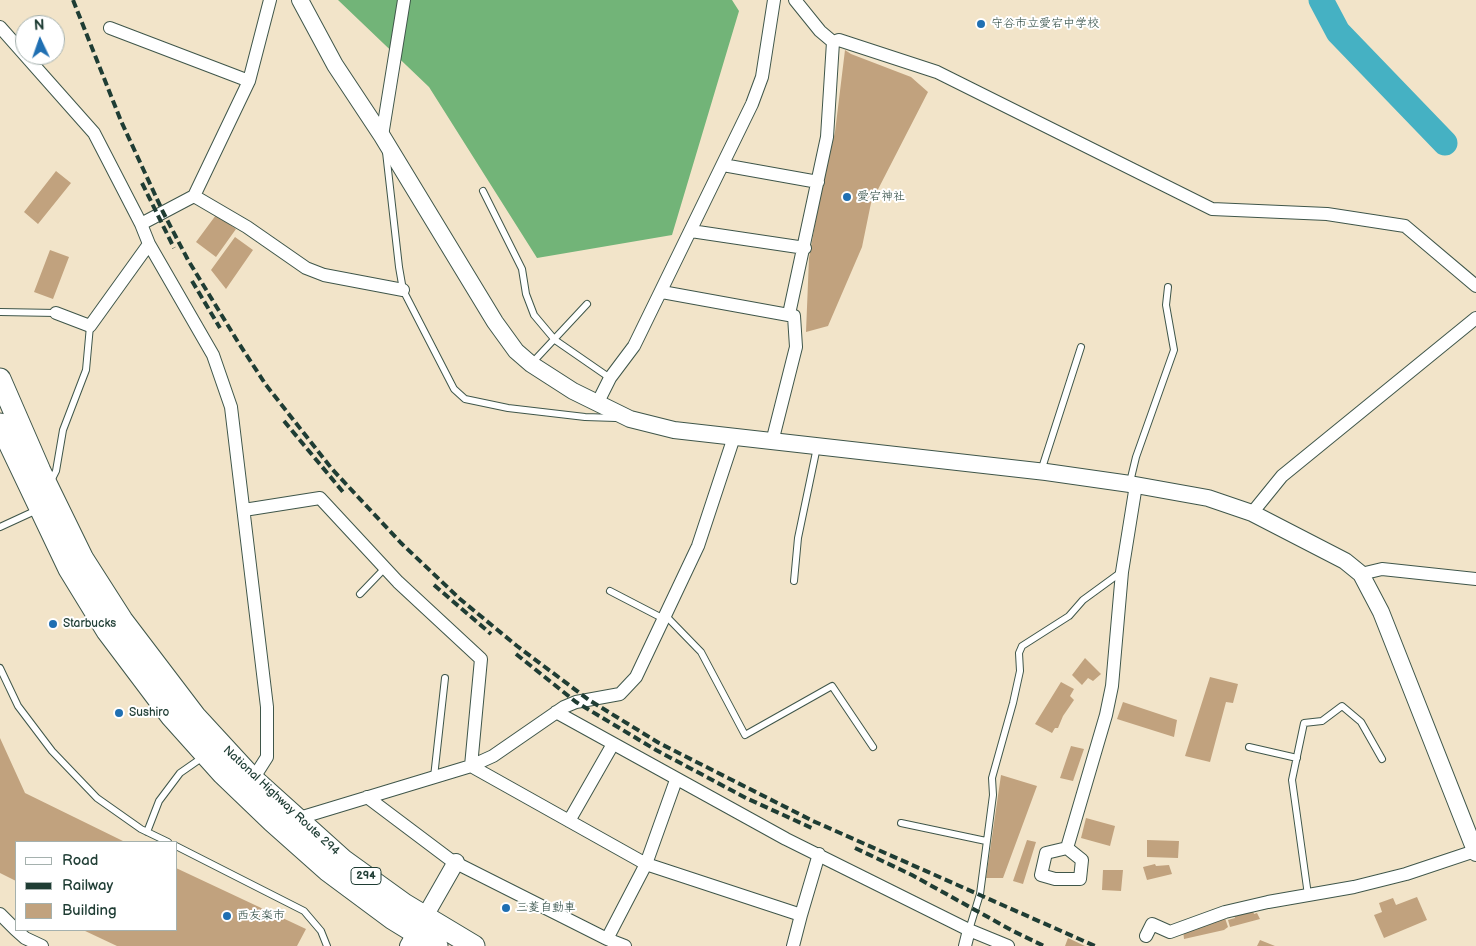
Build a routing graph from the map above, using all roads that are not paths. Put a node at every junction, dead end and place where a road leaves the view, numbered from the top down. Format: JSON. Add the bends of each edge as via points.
{"nodes":[{"id":1,"x":270,"y":0,"type":"edge"},
{"id":2,"x":300,"y":0,"type":"edge"},
{"id":3,"x":404,"y":0,"type":"edge"},
{"id":4,"x":774,"y":0,"type":"edge"},
{"id":5,"x":795,"y":0,"type":"edge"},
{"id":6,"x":0,"y":27,"type":"edge"},
{"id":7,"x":110,"y":28,"type":"dead end"},
{"id":8,"x":833,"y":42,"type":"junction"},
{"id":9,"x":249,"y":82,"type":"junction"},
{"id":10,"x":383,"y":140,"type":"junction"},
{"id":11,"x":723,"y":165,"type":"junction"},
{"id":12,"x":818,"y":182,"type":"junction"},
{"id":13,"x":483,"y":191,"type":"dead end"},
{"id":14,"x":194,"y":196,"type":"junction"},
{"id":15,"x":141,"y":224,"type":"junction"},
{"id":16,"x":691,"y":231,"type":"junction"},
{"id":17,"x":149,"y":244,"type":"junction"},
{"id":18,"x":805,"y":248,"type":"junction"},
{"id":19,"x":1168,"y":286,"type":"dead end"},
{"id":20,"x":1476,"y":286,"type":"edge"},
{"id":21,"x":403,"y":290,"type":"junction"},
{"id":22,"x":662,"y":292,"type":"junction"},
{"id":23,"x":587,"y":304,"type":"dead end"},
{"id":24,"x":0,"y":312,"type":"edge"},
{"id":25,"x":56,"y":313,"type":"joint"},
{"id":26,"x":789,"y":314,"type":"junction"},
{"id":27,"x":1476,"y":318,"type":"edge"},
{"id":28,"x":90,"y":326,"type":"junction"},
{"id":29,"x":555,"y":340,"type":"junction"},
{"id":30,"x":1081,"y":347,"type":"dead end"},
{"id":31,"x":531,"y":364,"type":"junction"},
{"id":32,"x":610,"y":378,"type":"junction"},
{"id":33,"x":0,"y":379,"type":"edge"},
{"id":34,"x":597,"y":404,"type":"junction"},
{"id":35,"x":630,"y":419,"type":"junction"},
{"id":36,"x":0,"y":424,"type":"edge"},
{"id":37,"x":734,"y":437,"type":"junction"},
{"id":38,"x":772,"y":442,"type":"junction"},
{"id":39,"x":817,"y":447,"type":"junction"},
{"id":40,"x":1041,"y":472,"type":"junction"},
{"id":41,"x":1133,"y":484,"type":"junction"},
{"id":42,"x":48,"y":487,"type":"junction"},
{"id":43,"x":40,"y":509,"type":"junction"},
{"id":44,"x":244,"y":510,"type":"junction"},
{"id":45,"x":1252,"y":513,"type":"junction"},
{"id":46,"x":0,"y":527,"type":"edge"},
{"id":47,"x":385,"y":568,"type":"junction"},
{"id":48,"x":1122,"y":572,"type":"junction"},
{"id":49,"x":1361,"y":574,"type":"junction"},
{"id":50,"x":1476,"y":579,"type":"edge"},
{"id":51,"x":794,"y":581,"type":"dead end"},
{"id":52,"x":610,"y":591,"type":"dead end"},
{"id":53,"x":360,"y":594,"type":"dead end"},
{"id":54,"x":666,"y":618,"type":"junction"},
{"id":55,"x":0,"y":668,"type":"edge"},
{"id":56,"x":445,"y":678,"type":"dead end"},
{"id":57,"x":556,"y":712,"type":"junction"},
{"id":58,"x":613,"y":744,"type":"junction"},
{"id":59,"x":873,"y":747,"type":"dead end"},
{"id":60,"x":1249,"y":747,"type":"dead end"},
{"id":61,"x":206,"y":754,"type":"junction"},
{"id":62,"x":1297,"y":758,"type":"junction"},
{"id":63,"x":1382,"y":759,"type":"dead end"},
{"id":64,"x":471,"y":766,"type":"junction"},
{"id":65,"x":434,"y":777,"type":"junction"},
{"id":66,"x":253,"y":779,"type":"junction"},
{"id":67,"x":676,"y":780,"type":"junction"},
{"id":68,"x":367,"y":798,"type":"junction"},
{"id":69,"x":296,"y":819,"type":"junction"},
{"id":70,"x":569,"y":821,"type":"junction"},
{"id":71,"x":901,"y":823,"type":"dead end"},
{"id":72,"x":147,"y":832,"type":"junction"},
{"id":73,"x":986,"y":840,"type":"junction"},
{"id":74,"x":166,"y":841,"type":"edge"},
{"id":75,"x":1474,"y":846,"type":"edge"},
{"id":76,"x":178,"y":847,"type":"edge"},
{"id":77,"x":1067,"y":848,"type":"dead end"},
{"id":78,"x":819,"y":854,"type":"junction"},
{"id":79,"x":456,"y":862,"type":"junction"},
{"id":80,"x":646,"y":864,"type":"junction"},
{"id":81,"x":1308,"y":895,"type":"junction"},
{"id":82,"x":0,"y":914,"type":"edge"},
{"id":83,"x":801,"y":915,"type":"junction"},
{"id":84,"x":15,"y":929,"type":"edge"},
{"id":85,"x":969,"y":930,"type":"junction"},
{"id":86,"x":17,"y":931,"type":"edge"},
{"id":87,"x":415,"y":932,"type":"edge"},
{"id":88,"x":1146,"y":936,"type":"dead end"},
{"id":89,"x":607,"y":939,"type":"junction"},
{"id":90,"x":42,"y":946,"type":"edge"},
{"id":91,"x":327,"y":946,"type":"edge"},
{"id":92,"x":437,"y":946,"type":"edge"},
{"id":93,"x":474,"y":946,"type":"edge"},
{"id":94,"x":626,"y":946,"type":"edge"},
{"id":95,"x":793,"y":946,"type":"edge"},
{"id":96,"x":965,"y":946,"type":"edge"},
{"id":97,"x":1008,"y":946,"type":"edge"}],
"edges":[{"from":1,"to":9,"type":"street"},
{"from":2,"to":10,"type":"street","via":[[335,65]]},
{"from":3,"to":10,"type":"street"},
{"from":4,"to":11,"type":"street","via":[[762,77]]},
{"from":5,"to":8,"type":"street"},
{"from":6,"to":15,"type":"street","via":[[94,133]]},
{"from":7,"to":9,"type":"street"},
{"from":8,"to":12,"type":"street","via":[[827,137]]},
{"from":8,"to":20,"type":"street","via":[[839,40],[937,72],[1212,209],[1327,214],[1405,226]]},
{"from":9,"to":14,"type":"street"},
{"from":10,"to":21,"type":"lane"},
{"from":10,"to":31,"type":"street","via":[[479,299],[516,351]]},
{"from":11,"to":12,"type":"street"},
{"from":11,"to":16,"type":"street"},
{"from":12,"to":18,"type":"street"},
{"from":13,"to":29,"type":"lane","via":[[522,269],[534,315]]},
{"from":14,"to":15,"type":"street"},
{"from":14,"to":21,"type":"street","via":[[247,227],[306,268],[324,275]]},
{"from":15,"to":17,"type":"street"},
{"from":16,"to":18,"type":"street"},
{"from":16,"to":22,"type":"street"},
{"from":17,"to":28,"type":"street"},
{"from":17,"to":44,"type":"street","via":[[213,356],[231,407]]},
{"from":18,"to":26,"type":"street"},
{"from":19,"to":41,"type":"lane","via":[[1166,305],[1174,350],[1136,457]]},
{"from":21,"to":35,"type":"lane","via":[[454,389],[465,399],[508,408]]},
{"from":22,"to":26,"type":"street"},
{"from":22,"to":32,"type":"street","via":[[634,346]]},
{"from":23,"to":29,"type":"lane"},
{"from":24,"to":25,"type":"lane"},
{"from":25,"to":28,"type":"street"},
{"from":26,"to":38,"type":"street","via":[[794,316],[796,347]]},
{"from":27,"to":45,"type":"street","via":[[1282,476]]},
{"from":28,"to":42,"type":"lane","via":[[86,370],[63,430],[56,472]]},
{"from":29,"to":31,"type":"lane"},
{"from":29,"to":32,"type":"lane"},
{"from":30,"to":40,"type":"lane"},
{"from":31,"to":34,"type":"street"},
{"from":32,"to":34,"type":"street"},
{"from":33,"to":42,"type":"highway","name":"National Highway Route 294","number":"294"},
{"from":34,"to":35,"type":"street"},
{"from":35,"to":37,"type":"street","via":[[674,430]]},
{"from":36,"to":43,"type":"highway","name":"National Highway Route 294","number":"294"},
{"from":37,"to":38,"type":"street"},
{"from":37,"to":54,"type":"street","via":[[698,546]]},
{"from":38,"to":39,"type":"street"},
{"from":39,"to":40,"type":"street"},
{"from":39,"to":51,"type":"lane","via":[[798,538]]},
{"from":40,"to":41,"type":"street"},
{"from":41,"to":45,"type":"street","via":[[1208,498]]},
{"from":41,"to":48,"type":"street"},
{"from":42,"to":66,"type":"highway","name":"National Highway Route 294","number":"294","via":[[83,559],[122,620],[195,716]]},
{"from":43,"to":46,"type":"lane"},
{"from":43,"to":61,"type":"highway","name":"National Highway Route 294","number":"294","via":[[69,569],[107,631],[171,716]]},
{"from":44,"to":47,"type":"street","via":[[320,498]]},
{"from":44,"to":66,"type":"street","via":[[267,707],[267,757]]},
{"from":45,"to":49,"type":"street","via":[[1345,561]]},
{"from":47,"to":53,"type":"lane"},
{"from":47,"to":64,"type":"street","via":[[481,658]]},
{"from":48,"to":73,"type":"lane","via":[[1084,600],[1069,616],[1022,646],[1013,703],[992,778]]},
{"from":48,"to":77,"type":"street","via":[[1110,696]]},
{"from":49,"to":50,"type":"street","via":[[1382,569]]},
{"from":49,"to":75,"type":"street","via":[[1381,612]]},
{"from":52,"to":54,"type":"lane"},
{"from":54,"to":57,"type":"street","via":[[636,677],[620,694],[576,702]]},
{"from":54,"to":59,"type":"lane","via":[[701,652],[745,735],[832,686]]},
{"from":55,"to":72,"type":"lane","via":[[18,706],[52,751],[97,798]]},
{"from":56,"to":65,"type":"lane"},
{"from":57,"to":58,"type":"street"},
{"from":57,"to":64,"type":"street","via":[[493,756]]},
{"from":58,"to":67,"type":"street"},
{"from":58,"to":70,"type":"street"},
{"from":60,"to":62,"type":"lane"},
{"from":61,"to":72,"type":"lane","via":[[180,773],[159,801]]},
{"from":61,"to":87,"type":"highway","name":"National Highway Route 294","number":"294","via":[[273,822],[327,870]]},
{"from":62,"to":63,"type":"lane","via":[[1304,724],[1322,721],[1342,706],[1361,722]]},
{"from":62,"to":81,"type":"lane","via":[[1292,780]]},
{"from":64,"to":65,"type":"street"},
{"from":64,"to":70,"type":"street"},
{"from":65,"to":68,"type":"street"},
{"from":66,"to":69,"type":"highway","name":"National Highway Route 294","number":"294"},
{"from":67,"to":78,"type":"street"},
{"from":67,"to":80,"type":"street"},
{"from":68,"to":69,"type":"street"},
{"from":68,"to":79,"type":"street"},
{"from":69,"to":87,"type":"highway","name":"National Highway Route 294","number":"294","via":[[343,860]]},
{"from":70,"to":80,"type":"street"},
{"from":71,"to":73,"type":"lane"},
{"from":72,"to":74,"type":"lane"},
{"from":73,"to":85,"type":"lane","via":[[980,894]]},
{"from":75,"to":81,"type":"street","via":[[1406,874]]},
{"from":76,"to":91,"type":"lane","via":[[304,911],[322,931]]},
{"from":78,"to":83,"type":"street"},
{"from":78,"to":85,"type":"street"},
{"from":79,"to":87,"type":"street"},
{"from":79,"to":89,"type":"street"},
{"from":80,"to":83,"type":"street"},
{"from":80,"to":89,"type":"street"},
{"from":81,"to":88,"type":"street","via":[[1225,912],[1170,932],[1152,924]]},
{"from":82,"to":84,"type":"street"},
{"from":83,"to":95,"type":"street"},
{"from":85,"to":96,"type":"street"},
{"from":85,"to":97,"type":"street"},
{"from":86,"to":90,"type":"street"},
{"from":87,"to":92,"type":"highway","name":"National Highway Route 294","number":"294"},
{"from":87,"to":93,"type":"highway","name":"National Highway Route 294","number":"294"},
{"from":89,"to":94,"type":"street"}]}
